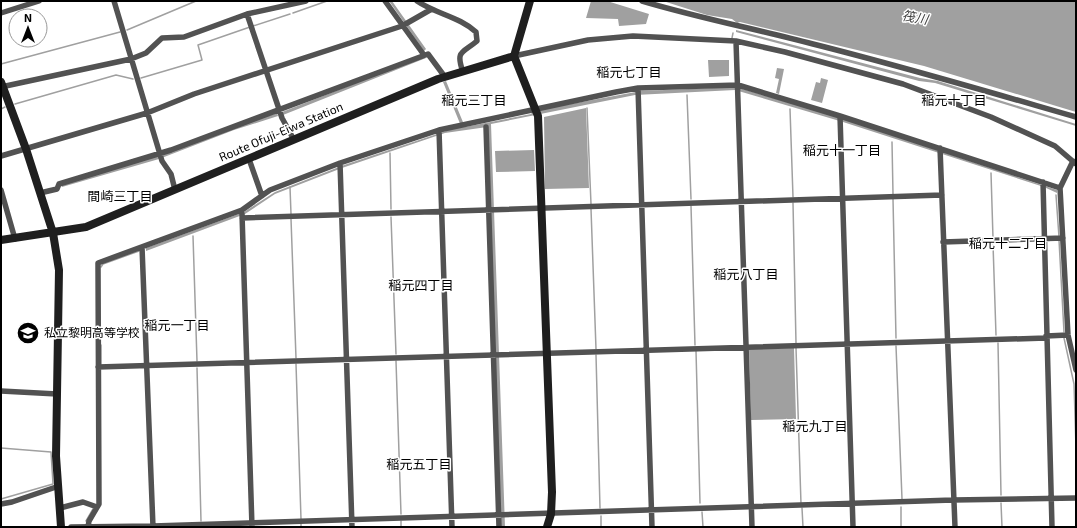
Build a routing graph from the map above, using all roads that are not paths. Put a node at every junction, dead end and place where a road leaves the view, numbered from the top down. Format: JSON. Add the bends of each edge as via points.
{"nodes":[{"id":1,"x":39,"y":1,"type":"edge"},
{"id":2,"x":114,"y":1,"type":"edge"},
{"id":3,"x":306,"y":1,"type":"edge"},
{"id":4,"x":385,"y":1,"type":"edge"},
{"id":5,"x":417,"y":1,"type":"edge"},
{"id":6,"x":530,"y":1,"type":"edge"},
{"id":7,"x":642,"y":1,"type":"edge"},
{"id":8,"x":430,"y":10,"type":"junction"},
{"id":9,"x":1,"y":13,"type":"edge"},
{"id":10,"x":247,"y":14,"type":"junction"},
{"id":11,"x":405,"y":24,"type":"junction"},
{"id":12,"x":736,"y":41,"type":"junction"},
{"id":13,"x":424,"y":55,"type":"junction"},
{"id":14,"x":514,"y":56,"type":"junction"},
{"id":15,"x":131,"y":59,"type":"junction"},
{"id":16,"x":266,"y":71,"type":"junction"},
{"id":17,"x":463,"y":72,"type":"junction"},
{"id":18,"x":445,"y":77,"type":"junction"},
{"id":19,"x":2,"y":85,"type":"edge"},
{"id":20,"x":738,"y":88,"type":"junction"},
{"id":21,"x":638,"y":91,"type":"junction"},
{"id":22,"x":279,"y":111,"type":"junction"},
{"id":23,"x":536,"y":112,"type":"junction"},
{"id":24,"x":147,"y":113,"type":"junction"},
{"id":25,"x":1076,"y":117,"type":"edge"},
{"id":26,"x":840,"y":118,"type":"junction"},
{"id":27,"x":486,"y":127,"type":"dead end"},
{"id":28,"x":439,"y":133,"type":"junction"},
{"id":29,"x":294,"y":140,"type":"junction"},
{"id":30,"x":26,"y":149,"type":"junction"},
{"id":31,"x":940,"y":151,"type":"junction"},
{"id":32,"x":1,"y":156,"type":"edge"},
{"id":33,"x":160,"y":156,"type":"junction"},
{"id":34,"x":249,"y":159,"type":"junction"},
{"id":35,"x":1074,"y":163,"type":"edge"},
{"id":36,"x":340,"y":166,"type":"junction"},
{"id":37,"x":1042,"y":184,"type":"junction"},
{"id":38,"x":1060,"y":188,"type":"junction"},
{"id":39,"x":1,"y":190,"type":"edge"},
{"id":40,"x":175,"y":190,"type":"junction"},
{"id":41,"x":40,"y":194,"type":"junction"},
{"id":42,"x":942,"y":195,"type":"junction"},
{"id":43,"x":262,"y":196,"type":"junction"},
{"id":44,"x":842,"y":198,"type":"junction"},
{"id":45,"x":742,"y":202,"type":"junction"},
{"id":46,"x":641,"y":204,"type":"junction"},
{"id":47,"x":542,"y":208,"type":"junction"},
{"id":48,"x":490,"y":210,"type":"junction"},
{"id":49,"x":442,"y":212,"type":"junction"},
{"id":50,"x":242,"y":214,"type":"junction"},
{"id":51,"x":343,"y":215,"type":"junction"},
{"id":52,"x":53,"y":233,"type":"junction"},
{"id":53,"x":1060,"y":238,"type":"junction"},
{"id":54,"x":15,"y":239,"type":"junction"},
{"id":55,"x":1044,"y":239,"type":"junction"},
{"id":56,"x":1,"y":240,"type":"edge"},
{"id":57,"x":943,"y":242,"type":"junction"},
{"id":58,"x":142,"y":247,"type":"junction"},
{"id":59,"x":1068,"y":335,"type":"junction"},
{"id":60,"x":1046,"y":337,"type":"junction"},
{"id":61,"x":946,"y":340,"type":"junction"},
{"id":62,"x":847,"y":343,"type":"junction"},
{"id":63,"x":747,"y":347,"type":"junction"},
{"id":64,"x":646,"y":350,"type":"junction"},
{"id":65,"x":548,"y":354,"type":"junction"},
{"id":66,"x":496,"y":355,"type":"junction"},
{"id":67,"x":446,"y":356,"type":"junction"},
{"id":68,"x":347,"y":360,"type":"junction"},
{"id":69,"x":246,"y":363,"type":"junction"},
{"id":70,"x":148,"y":366,"type":"junction"},
{"id":71,"x":98,"y":368,"type":"junction"},
{"id":72,"x":1076,"y":370,"type":"edge"},
{"id":73,"x":1,"y":391,"type":"edge"},
{"id":74,"x":57,"y":394,"type":"junction"},
{"id":75,"x":59,"y":486,"type":"junction"},
{"id":76,"x":1051,"y":498,"type":"junction"},
{"id":77,"x":1076,"y":498,"type":"edge"},
{"id":78,"x":953,"y":500,"type":"junction"},
{"id":79,"x":1,"y":504,"type":"edge"},
{"id":80,"x":852,"y":504,"type":"junction"},
{"id":81,"x":97,"y":507,"type":"junction"},
{"id":82,"x":60,"y":508,"type":"junction"},
{"id":83,"x":752,"y":508,"type":"junction"},
{"id":84,"x":652,"y":510,"type":"junction"},
{"id":85,"x":550,"y":514,"type":"junction"},
{"id":86,"x":501,"y":515,"type":"junction"},
{"id":87,"x":452,"y":517,"type":"junction"},
{"id":88,"x":351,"y":520,"type":"junction"},
{"id":89,"x":252,"y":525,"type":"edge"},
{"id":90,"x":88,"y":526,"type":"edge"},
{"id":91,"x":61,"y":527,"type":"edge"},
{"id":92,"x":71,"y":527,"type":"edge"},
{"id":93,"x":153,"y":527,"type":"edge"},
{"id":94,"x":352,"y":527,"type":"edge"},
{"id":95,"x":452,"y":527,"type":"edge"},
{"id":96,"x":499,"y":527,"type":"edge"},
{"id":97,"x":547,"y":527,"type":"edge"},
{"id":98,"x":652,"y":527,"type":"edge"},
{"id":99,"x":752,"y":527,"type":"edge"},
{"id":100,"x":853,"y":527,"type":"edge"},
{"id":101,"x":955,"y":527,"type":"edge"},
{"id":102,"x":1052,"y":527,"type":"edge"}],
"edges":[{"from":1,"to":9,"type":"street"},
{"from":2,"to":15,"type":"street"},
{"from":3,"to":10,"type":"street"},
{"from":4,"to":11,"type":"street"},
{"from":5,"to":8,"type":"street"},
{"from":6,"to":14,"type":"street"},
{"from":7,"to":25,"type":"street","via":[[913,70]]},
{"from":8,"to":11,"type":"street"},
{"from":8,"to":17,"type":"street","via":[[467,24],[476,32],[477,41],[460,53],[459,62]]},
{"from":10,"to":15,"type":"street","via":[[184,37],[162,38],[146,53]]},
{"from":10,"to":16,"type":"street"},
{"from":11,"to":13,"type":"street"},
{"from":11,"to":16,"type":"street"},
{"from":12,"to":14,"type":"street","via":[[620,37],[588,40]]},
{"from":12,"to":20,"type":"street"},
{"from":12,"to":35,"type":"street","via":[[902,84],[991,117],[1055,146]]},
{"from":13,"to":18,"type":"street","via":[[428,54]]},
{"from":13,"to":22,"type":"street"},
{"from":14,"to":17,"type":"street","name":"Route Ofuji-Eiwa Station"},
{"from":14,"to":23,"type":"street"},
{"from":15,"to":19,"type":"street"},
{"from":15,"to":24,"type":"street"},
{"from":16,"to":22,"type":"street"},
{"from":16,"to":24,"type":"street","via":[[194,94]]},
{"from":17,"to":18,"type":"street","name":"Route Ofuji-Eiwa Station"},
{"from":18,"to":29,"type":"street","name":"Route Ofuji-Eiwa Station"},
{"from":19,"to":30,"type":"street"},
{"from":20,"to":21,"type":"street"},
{"from":20,"to":26,"type":"street"},
{"from":20,"to":45,"type":"street"},
{"from":21,"to":23,"type":"street"},
{"from":21,"to":46,"type":"street"},
{"from":22,"to":29,"type":"street"},
{"from":22,"to":33,"type":"street"},
{"from":23,"to":28,"type":"street","via":[[458,125]]},
{"from":23,"to":47,"type":"street"},
{"from":24,"to":30,"type":"street"},
{"from":24,"to":33,"type":"street"},
{"from":26,"to":31,"type":"street"},
{"from":26,"to":44,"type":"street"},
{"from":27,"to":48,"type":"street"},
{"from":28,"to":36,"type":"street"},
{"from":28,"to":49,"type":"street"},
{"from":29,"to":34,"type":"street","name":"Route Ofuji-Eiwa Station"},
{"from":30,"to":32,"type":"street"},
{"from":30,"to":41,"type":"street"},
{"from":31,"to":37,"type":"street"},
{"from":31,"to":42,"type":"street"},
{"from":33,"to":40,"type":"street","via":[[171,174]]},
{"from":33,"to":41,"type":"street","via":[[59,184],[57,189]]},
{"from":34,"to":40,"type":"street","name":"Route Ofuji-Eiwa Station"},
{"from":34,"to":43,"type":"street"},
{"from":35,"to":38,"type":"street"},
{"from":36,"to":43,"type":"street","via":[[270,190]]},
{"from":36,"to":51,"type":"street"},
{"from":37,"to":38,"type":"street"},
{"from":37,"to":55,"type":"street"},
{"from":38,"to":53,"type":"street"},
{"from":39,"to":54,"type":"street"},
{"from":40,"to":52,"type":"street","name":"Route Ofuji-Eiwa Station","via":[[86,227]]},
{"from":41,"to":52,"type":"street"},
{"from":42,"to":44,"type":"street"},
{"from":42,"to":57,"type":"street"},
{"from":43,"to":50,"type":"street"},
{"from":44,"to":45,"type":"street"},
{"from":44,"to":62,"type":"street"},
{"from":45,"to":46,"type":"street"},
{"from":45,"to":63,"type":"street"},
{"from":46,"to":47,"type":"street"},
{"from":46,"to":64,"type":"street"},
{"from":47,"to":48,"type":"street"},
{"from":47,"to":65,"type":"street"},
{"from":48,"to":49,"type":"street"},
{"from":48,"to":66,"type":"street"},
{"from":49,"to":51,"type":"street"},
{"from":49,"to":67,"type":"street"},
{"from":50,"to":51,"type":"street"},
{"from":50,"to":58,"type":"street"},
{"from":50,"to":69,"type":"street"},
{"from":51,"to":68,"type":"street"},
{"from":52,"to":54,"type":"street","name":"Route Ofuji-Eiwa Station"},
{"from":52,"to":74,"type":"street","via":[[59,270]]},
{"from":53,"to":55,"type":"street"},
{"from":53,"to":59,"type":"street"},
{"from":54,"to":56,"type":"street","name":"Route Ofuji-Eiwa Station"},
{"from":55,"to":57,"type":"street"},
{"from":55,"to":60,"type":"street"},
{"from":57,"to":61,"type":"street"},
{"from":58,"to":70,"type":"street"},
{"from":58,"to":71,"type":"street","via":[[98,263]]},
{"from":59,"to":60,"type":"street"},
{"from":59,"to":72,"type":"street"},
{"from":60,"to":61,"type":"street"},
{"from":60,"to":76,"type":"street"},
{"from":61,"to":62,"type":"street"},
{"from":61,"to":78,"type":"street"},
{"from":62,"to":63,"type":"street"},
{"from":62,"to":80,"type":"street"},
{"from":63,"to":64,"type":"street"},
{"from":63,"to":83,"type":"street"},
{"from":64,"to":65,"type":"street"},
{"from":64,"to":84,"type":"street"},
{"from":65,"to":66,"type":"street"},
{"from":65,"to":85,"type":"street","via":[[552,492]]},
{"from":66,"to":67,"type":"street"},
{"from":66,"to":86,"type":"street"},
{"from":67,"to":68,"type":"street"},
{"from":67,"to":87,"type":"street"},
{"from":68,"to":69,"type":"street"},
{"from":68,"to":88,"type":"street"},
{"from":69,"to":70,"type":"street"},
{"from":69,"to":89,"type":"street"},
{"from":70,"to":71,"type":"street"},
{"from":70,"to":93,"type":"street"},
{"from":71,"to":81,"type":"street"},
{"from":73,"to":74,"type":"street"},
{"from":74,"to":75,"type":"street","via":[[56,456]]},
{"from":75,"to":79,"type":"street"},
{"from":75,"to":82,"type":"street"},
{"from":76,"to":77,"type":"street"},
{"from":76,"to":78,"type":"street"},
{"from":76,"to":102,"type":"street"},
{"from":78,"to":80,"type":"street"},
{"from":78,"to":101,"type":"street"},
{"from":80,"to":83,"type":"street"},
{"from":80,"to":100,"type":"street"},
{"from":81,"to":82,"type":"street","via":[[83,502]]},
{"from":81,"to":90,"type":"street"},
{"from":82,"to":91,"type":"street"},
{"from":83,"to":84,"type":"street"},
{"from":83,"to":99,"type":"street"},
{"from":84,"to":85,"type":"street"},
{"from":84,"to":98,"type":"street"},
{"from":85,"to":86,"type":"street"},
{"from":85,"to":97,"type":"street"},
{"from":86,"to":87,"type":"street"},
{"from":86,"to":96,"type":"street"},
{"from":87,"to":88,"type":"street"},
{"from":87,"to":95,"type":"street"},
{"from":88,"to":89,"type":"street"},
{"from":88,"to":94,"type":"street"},
{"from":89,"to":93,"type":"street"},
{"from":90,"to":92,"type":"street"},
{"from":90,"to":93,"type":"street"}]}
